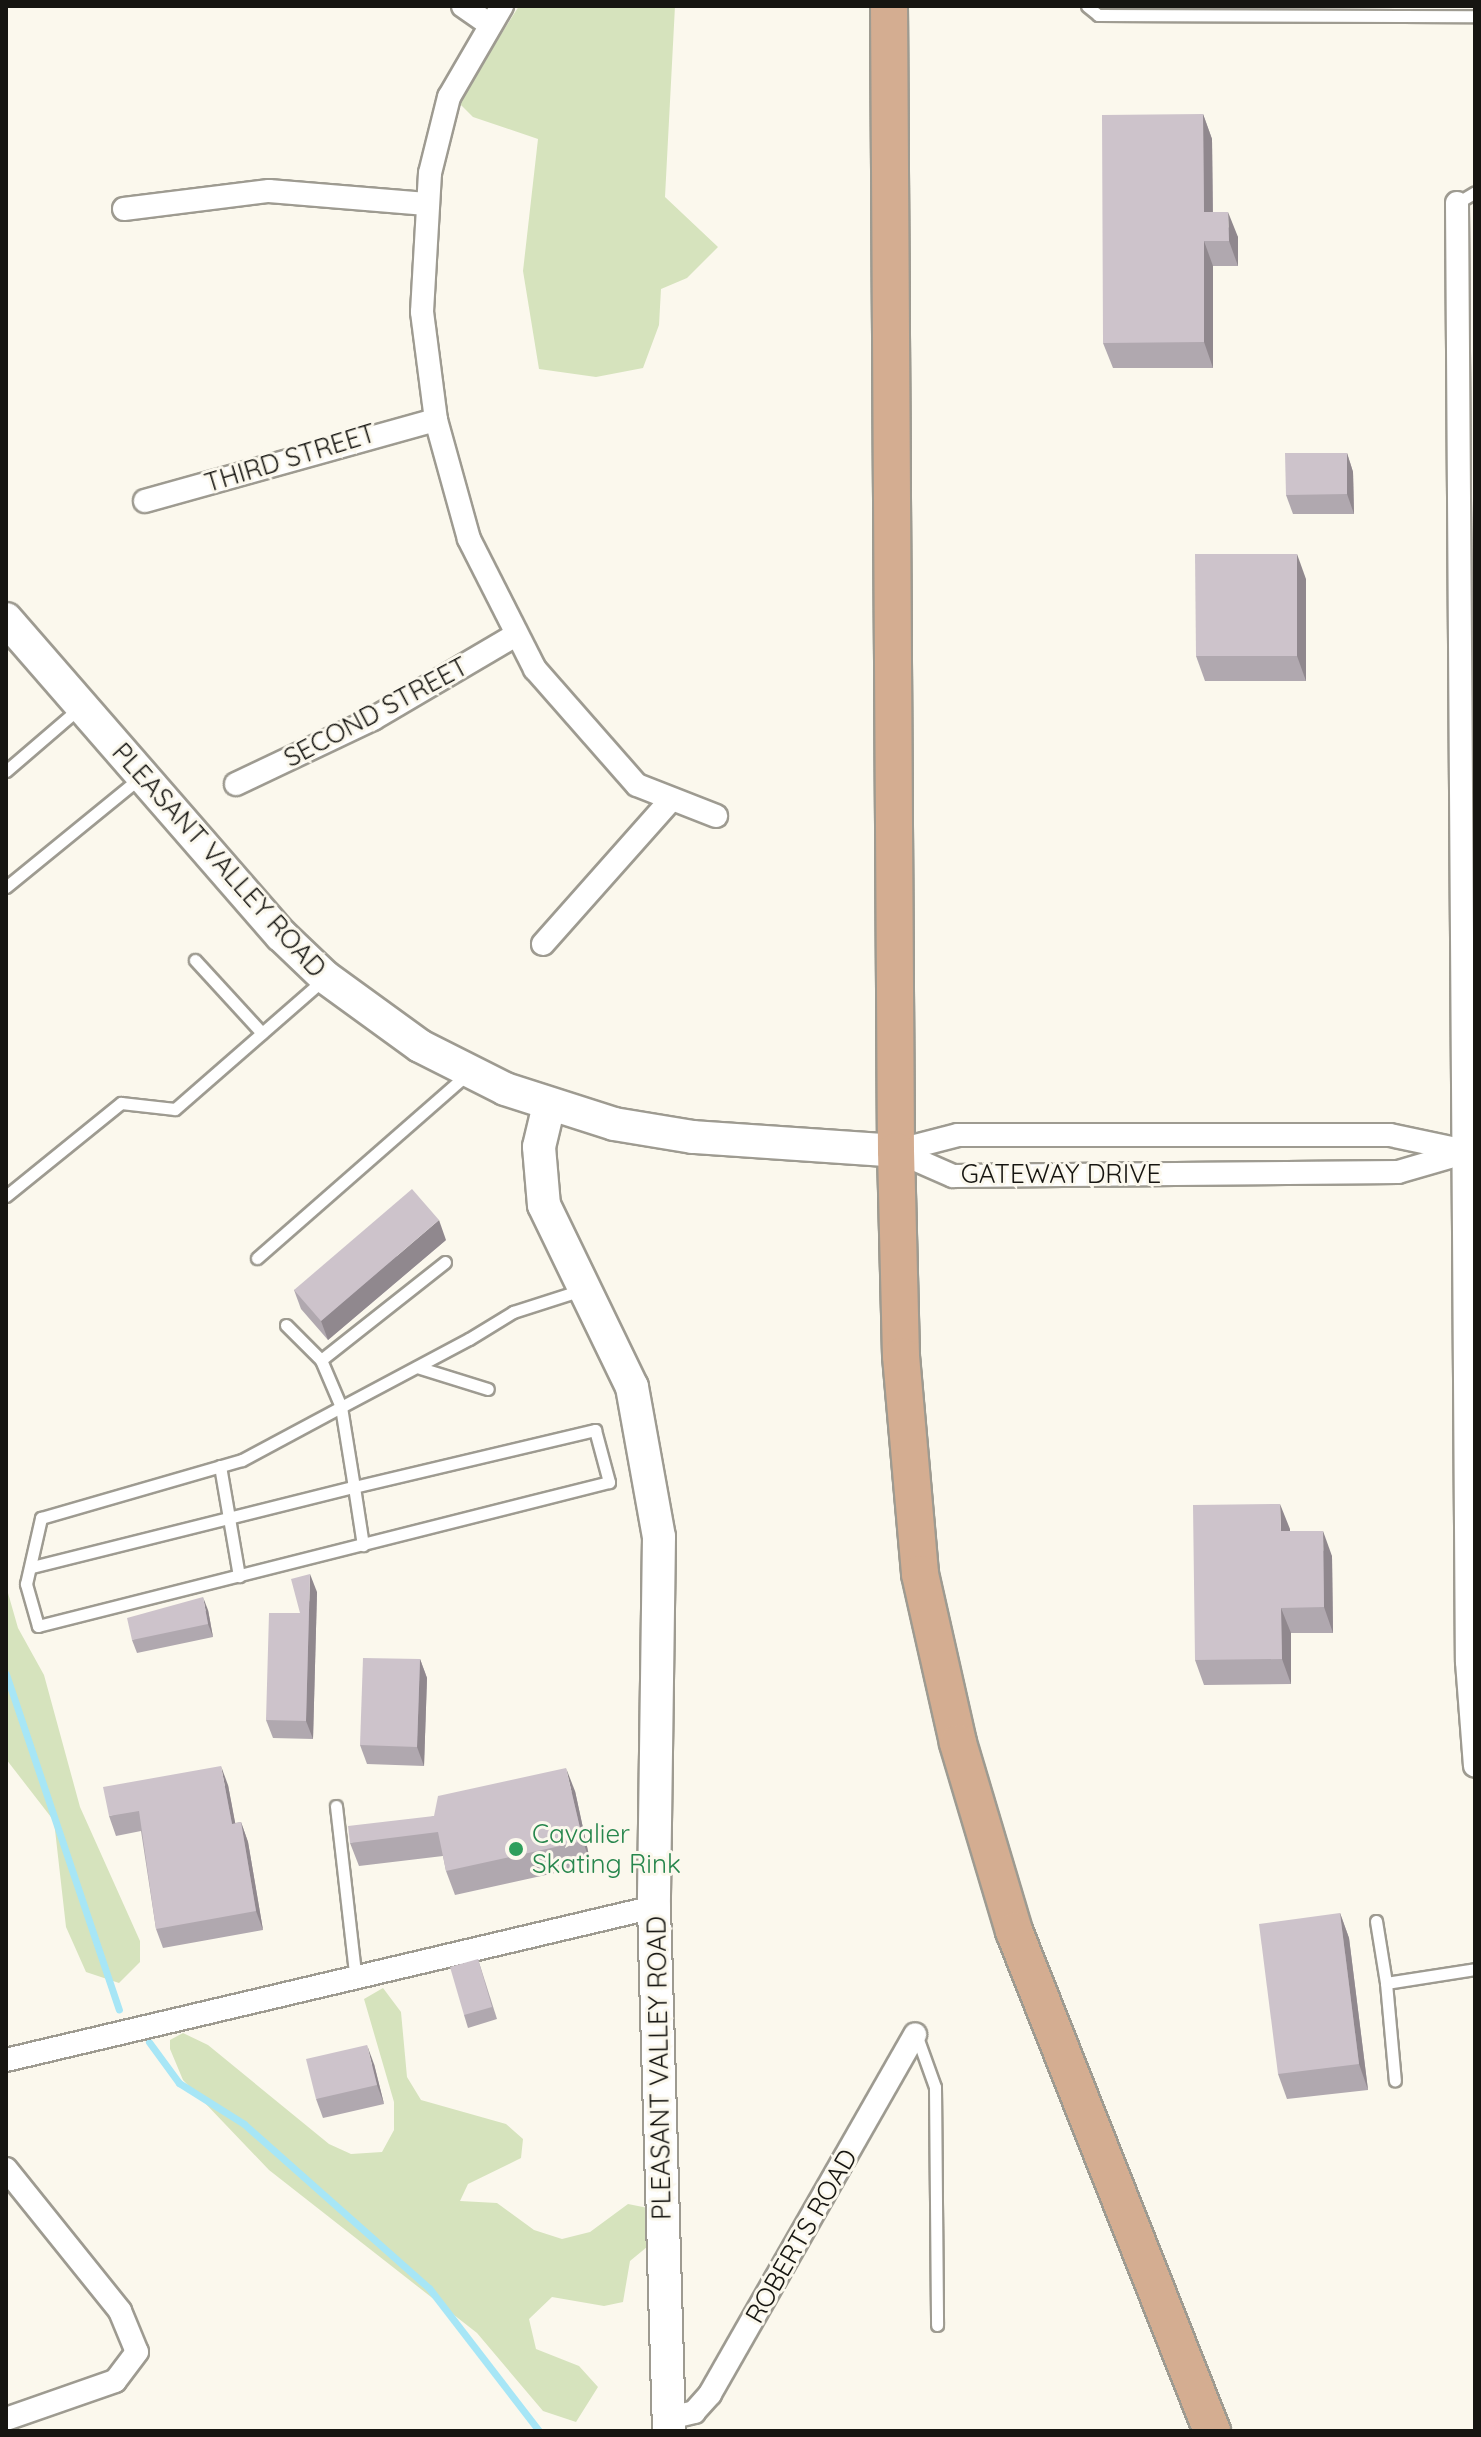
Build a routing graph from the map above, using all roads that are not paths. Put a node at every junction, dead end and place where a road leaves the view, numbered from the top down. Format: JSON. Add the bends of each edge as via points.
{"nodes":[{"id":1,"x":463,"y":6,"type":"edge"},
{"id":2,"x":889,"y":6,"type":"edge"},
{"id":3,"x":1087,"y":6,"type":"edge"},
{"id":4,"x":496,"y":15,"type":"edge"},
{"id":5,"x":1475,"y":16,"type":"edge"},
{"id":6,"x":1466,"y":197,"type":"edge"},
{"id":7,"x":426,"y":204,"type":"junction"},
{"id":8,"x":124,"y":209,"type":"dead end"},
{"id":9,"x":436,"y":420,"type":"junction"},
{"id":10,"x":145,"y":501,"type":"dead end"},
{"id":11,"x":10,"y":630,"type":"edge"},
{"id":12,"x":514,"y":636,"type":"junction"},
{"id":13,"x":81,"y":706,"type":"junction"},
{"id":14,"x":6,"y":771,"type":"edge"},
{"id":15,"x":142,"y":776,"type":"junction"},
{"id":16,"x":236,"y":784,"type":"dead end"},
{"id":17,"x":668,"y":803,"type":"junction"},
{"id":18,"x":716,"y":816,"type":"dead end"},
{"id":19,"x":6,"y":887,"type":"edge"},
{"id":20,"x":543,"y":944,"type":"dead end"},
{"id":21,"x":195,"y":960,"type":"dead end"},
{"id":22,"x":325,"y":977,"type":"junction"},
{"id":23,"x":262,"y":1033,"type":"junction"},
{"id":24,"x":468,"y":1073,"type":"junction"},
{"id":25,"x":549,"y":1105,"type":"junction"},
{"id":26,"x":896,"y":1151,"type":"junction"},
{"id":27,"x":1470,"y":1153,"type":"edge"},
{"id":28,"x":6,"y":1196,"type":"edge"},
{"id":29,"x":257,"y":1258,"type":"dead end"},
{"id":30,"x":445,"y":1262,"type":"dead end"},
{"id":31,"x":582,"y":1289,"type":"junction"},
{"id":32,"x":286,"y":1325,"type":"dead end"},
{"id":33,"x":1470,"y":1342,"type":"edge"},
{"id":34,"x":321,"y":1360,"type":"junction"},
{"id":35,"x":417,"y":1367,"type":"junction"},
{"id":36,"x":488,"y":1389,"type":"dead end"},
{"id":37,"x":341,"y":1407,"type":"junction"},
{"id":38,"x":220,"y":1466,"type":"junction"},
{"id":39,"x":354,"y":1487,"type":"junction"},
{"id":40,"x":228,"y":1518,"type":"junction"},
{"id":41,"x":1471,"y":1524,"type":"edge"},
{"id":42,"x":363,"y":1545,"type":"junction"},
{"id":43,"x":32,"y":1567,"type":"junction"},
{"id":44,"x":239,"y":1576,"type":"junction"},
{"id":45,"x":1475,"y":1766,"type":"edge"},
{"id":46,"x":336,"y":1806,"type":"dead end"},
{"id":47,"x":654,"y":1907,"type":"junction"},
{"id":48,"x":1376,"y":1921,"type":"dead end"},
{"id":49,"x":1475,"y":1969,"type":"edge"},
{"id":50,"x":355,"y":1973,"type":"junction"},
{"id":51,"x":1386,"y":1983,"type":"junction"},
{"id":52,"x":915,"y":2034,"type":"joint"},
{"id":53,"x":6,"y":2060,"type":"edge"},
{"id":54,"x":1395,"y":2081,"type":"dead end"},
{"id":55,"x":6,"y":2169,"type":"edge"},
{"id":56,"x":937,"y":2325,"type":"dead end"},
{"id":57,"x":6,"y":2419,"type":"edge"},
{"id":58,"x":669,"y":2425,"type":"edge"},
{"id":59,"x":1212,"y":2431,"type":"edge"}],
"edges":[{"from":1,"to":4,"type":"street"},
{"from":2,"to":26,"type":"main road"},
{"from":3,"to":5,"type":"lane","via":[[1098,15]]},
{"from":4,"to":7,"type":"street","via":[[449,97]]},
{"from":6,"to":27,"type":"street"},
{"from":7,"to":8,"type":"street","via":[[269,191]]},
{"from":7,"to":9,"type":"street","via":[[422,312]]},
{"from":9,"to":10,"type":"street","name":"THIRD STREET"},
{"from":9,"to":12,"type":"street","via":[[469,539]]},
{"from":11,"to":13,"type":"street","name":"PLEASANT VALLEY ROAD"},
{"from":12,"to":16,"type":"street","name":"SECOND STREET","via":[[373,719]]},
{"from":12,"to":17,"type":"street","via":[[597,744],[637,785]]},
{"from":13,"to":14,"type":"lane"},
{"from":13,"to":15,"type":"street","name":"PLEASANT VALLEY ROAD"},
{"from":15,"to":19,"type":"lane"},
{"from":15,"to":22,"type":"street","name":"PLEASANT VALLEY ROAD"},
{"from":17,"to":18,"type":"street"},
{"from":17,"to":20,"type":"street"},
{"from":21,"to":23,"type":"lane"},
{"from":22,"to":23,"type":"lane"},
{"from":22,"to":24,"type":"street","name":"PLEASANT VALLEY ROAD","via":[[381,1021]]},
{"from":23,"to":28,"type":"lane","via":[[175,1109],[121,1103]]},
{"from":24,"to":25,"type":"street","name":"PLEASANT VALLEY ROAD"},
{"from":24,"to":29,"type":"lane"},
{"from":25,"to":26,"type":"street","name":"PLEASANT VALLEY ROAD","via":[[693,1137]]},
{"from":25,"to":31,"type":"street","name":"PLEASANT VALLEY ROAD","via":[[539,1147],[544,1205]]},
{"from":26,"to":27,"type":"street","name":"GATEWAY DRIVE","via":[[958,1135],[1390,1135]]},
{"from":26,"to":27,"type":"street","name":"GATEWAY DRIVE","via":[[953,1176],[1398,1172]]},
{"from":26,"to":59,"type":"main road","via":[[901,1356],[920,1574],[958,1743],[1014,1931]]},
{"from":27,"to":33,"type":"street"},
{"from":30,"to":34,"type":"lane"},
{"from":31,"to":35,"type":"lane","via":[[513,1312]]},
{"from":31,"to":47,"type":"street","name":"PLEASANT VALLEY ROAD","via":[[632,1387],[654,1484]]},
{"from":32,"to":34,"type":"lane"},
{"from":33,"to":41,"type":"street"},
{"from":34,"to":37,"type":"lane"},
{"from":35,"to":36,"type":"lane"},
{"from":35,"to":37,"type":"lane"},
{"from":37,"to":38,"type":"lane"},
{"from":37,"to":39,"type":"lane"},
{"from":38,"to":40,"type":"lane"},
{"from":38,"to":43,"type":"lane","via":[[41,1518]]},
{"from":39,"to":40,"type":"lane"},
{"from":39,"to":42,"type":"lane"},
{"from":39,"to":42,"type":"lane","via":[[595,1430],[609,1482]]},
{"from":40,"to":43,"type":"lane"},
{"from":40,"to":44,"type":"lane"},
{"from":41,"to":45,"type":"street"},
{"from":42,"to":44,"type":"lane"},
{"from":43,"to":44,"type":"lane","via":[[26,1584],[38,1626]]},
{"from":46,"to":50,"type":"lane"},
{"from":47,"to":50,"type":"street"},
{"from":47,"to":58,"type":"street","name":"PLEASANT VALLEY ROAD"},
{"from":48,"to":51,"type":"lane"},
{"from":49,"to":51,"type":"lane"},
{"from":50,"to":53,"type":"street"},
{"from":51,"to":54,"type":"lane"},
{"from":52,"to":56,"type":"lane","via":[[935,2087]]},
{"from":52,"to":58,"type":"street","name":"ROBERTS ROAD","via":[[710,2394],[694,2412]]},
{"from":55,"to":57,"type":"street","via":[[120,2311],[137,2352],[115,2381]]}]}
